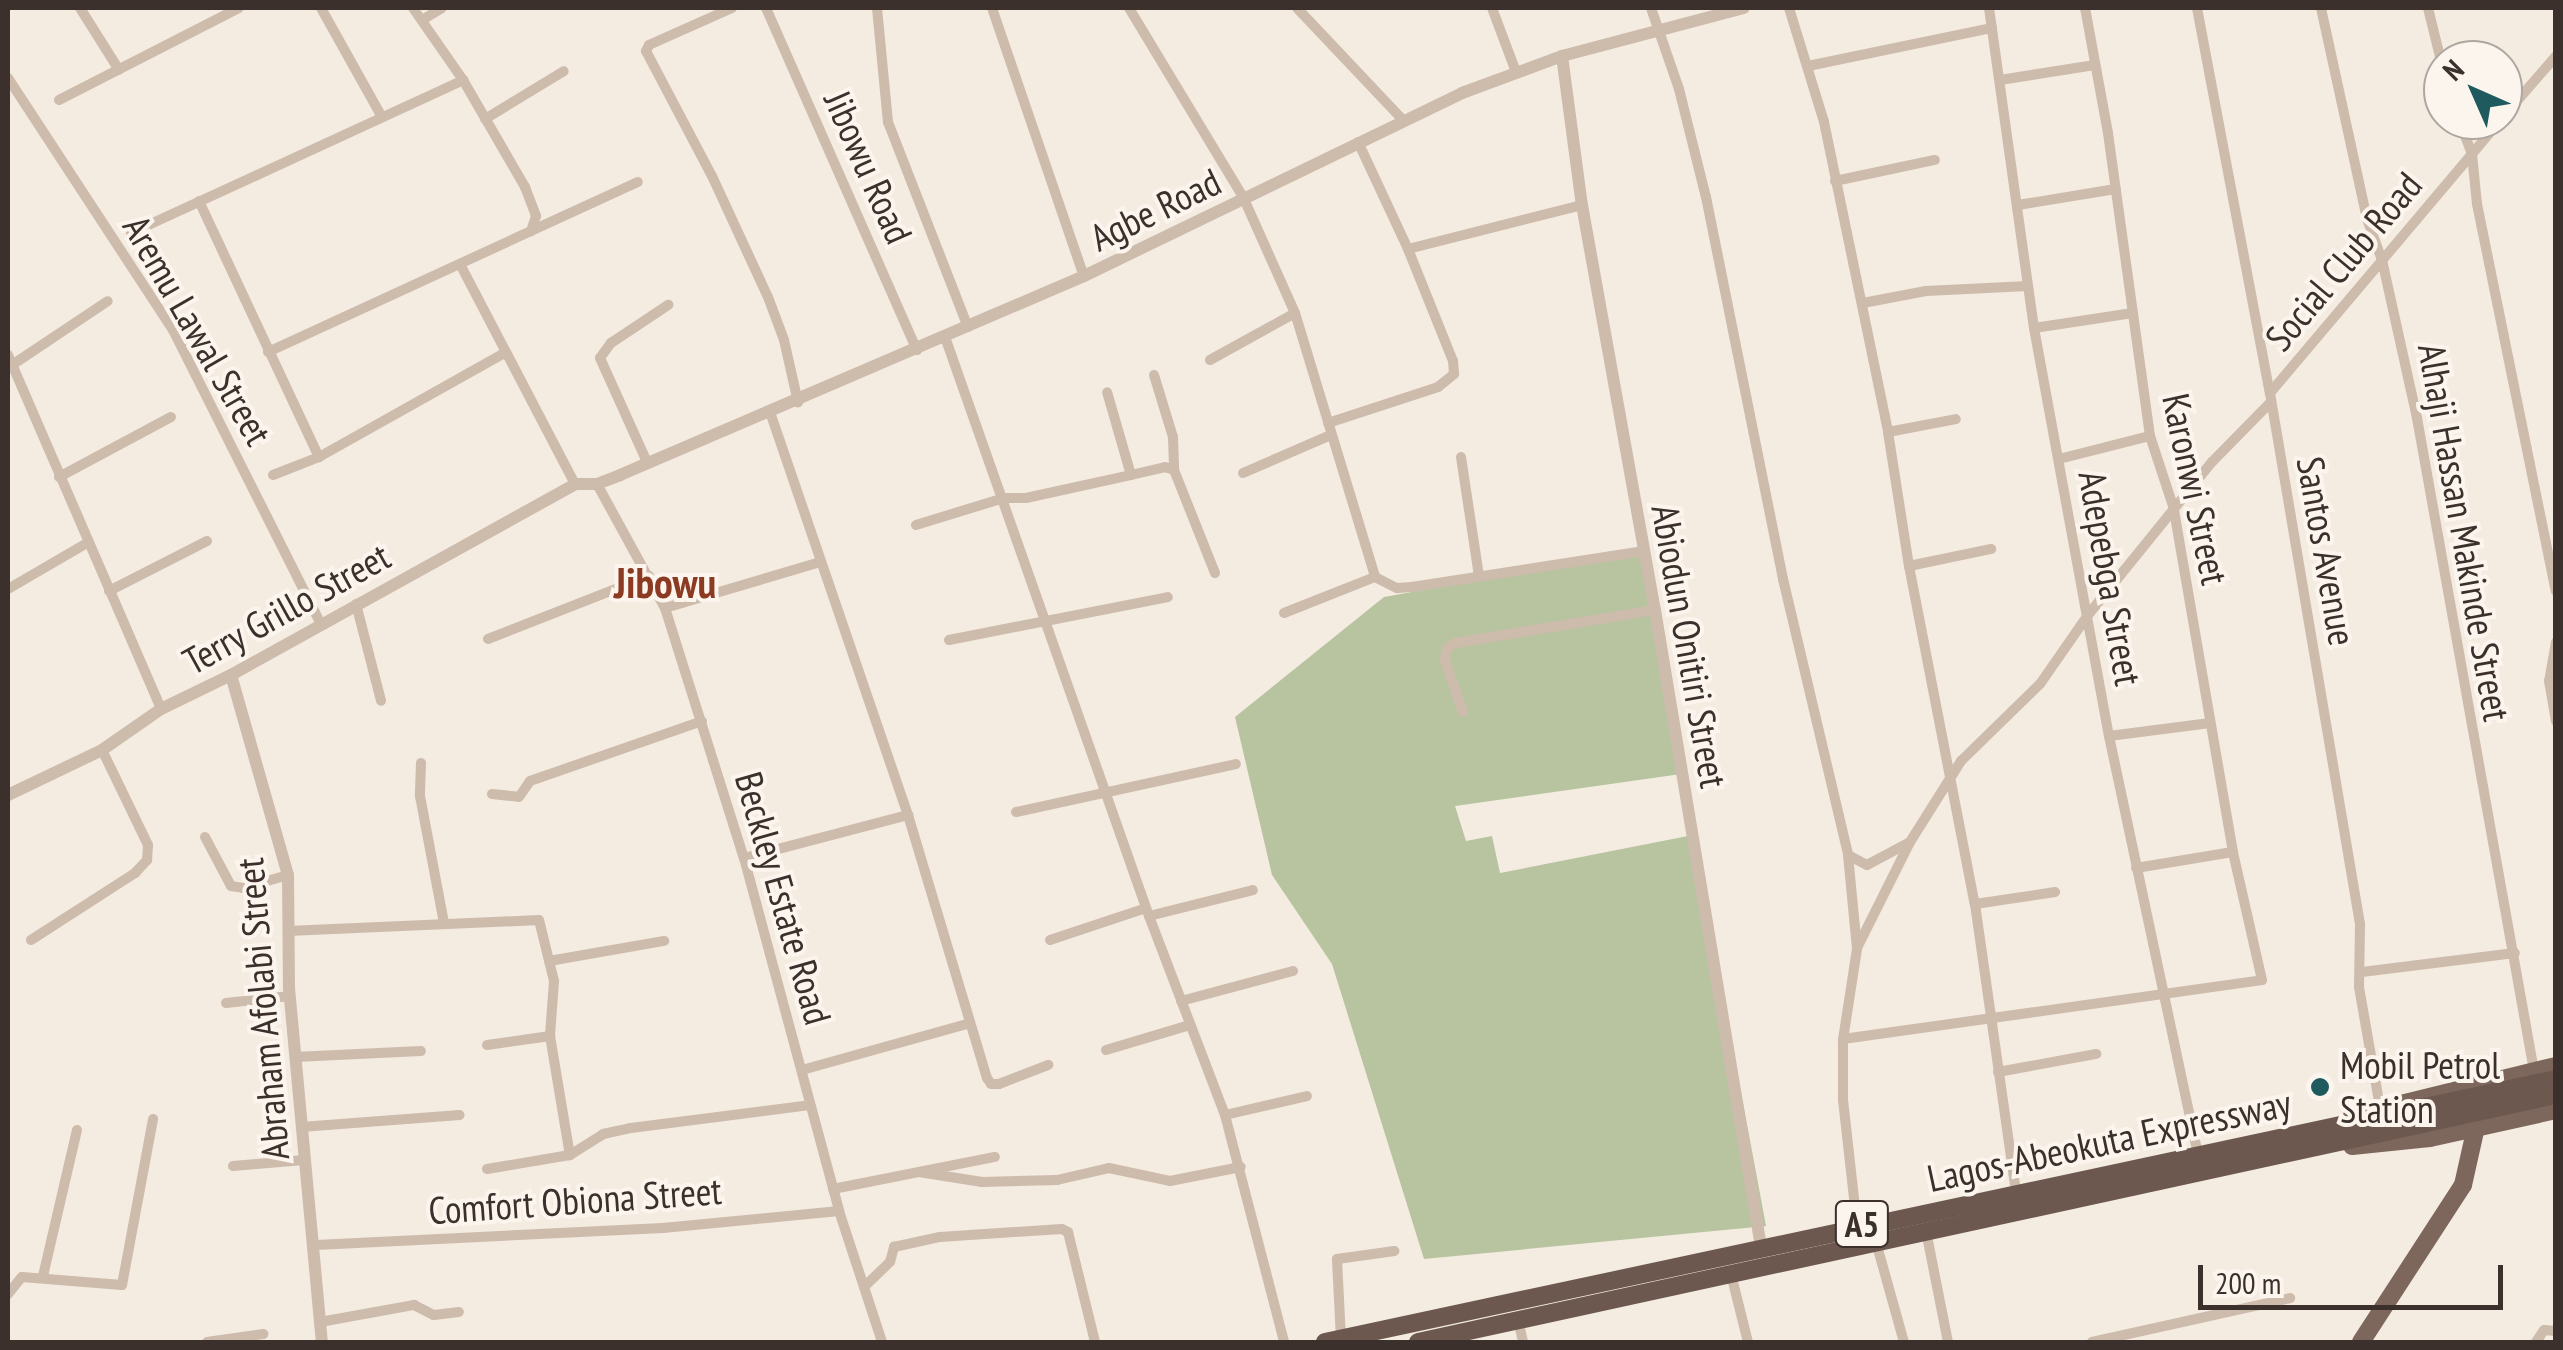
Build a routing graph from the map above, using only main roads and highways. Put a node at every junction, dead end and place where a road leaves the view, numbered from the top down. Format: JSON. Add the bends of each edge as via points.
{"nodes":[{"id":1,"x":2556,"y":1066,"type":"edge"},
{"id":2,"x":2556,"y":1079,"type":"edge"},
{"id":3,"x":2556,"y":1094,"type":"edge"},
{"id":4,"x":2556,"y":1110,"type":"edge"},
{"id":5,"x":2479,"y":1126,"type":"junction"},
{"id":6,"x":2275,"y":1147,"type":"junction"},
{"id":7,"x":1333,"y":1341,"type":"edge"},
{"id":8,"x":1418,"y":1342,"type":"edge"},
{"id":9,"x":2361,"y":1342,"type":"edge"},
{"id":10,"x":2374,"y":1342,"type":"edge"}],
"edges":[{"from":1,"to":6,"type":"main road","via":[[2380,1107]]},
{"from":2,"to":6,"type":"highway","name":"Lagos-Abeokuta Expressway","number":"A5"},
{"from":3,"to":6,"type":"highway","name":"Lagos-Abeokuta Expressway","number":"A5"},
{"from":4,"to":5,"type":"main road"},
{"from":5,"to":6,"type":"main road","via":[[2430,1138]]},
{"from":5,"to":9,"type":"main road","via":[[2462,1185]]},
{"from":5,"to":10,"type":"main road","via":[[2461,1200]]},
{"from":6,"to":7,"type":"highway","name":"Lagos-Abeokuta Expressway","number":"A5","via":[[2198,1155],[2016,1192]]},
{"from":6,"to":8,"type":"highway","name":"Lagos-Abeokuta Expressway","number":"A5"}]}
